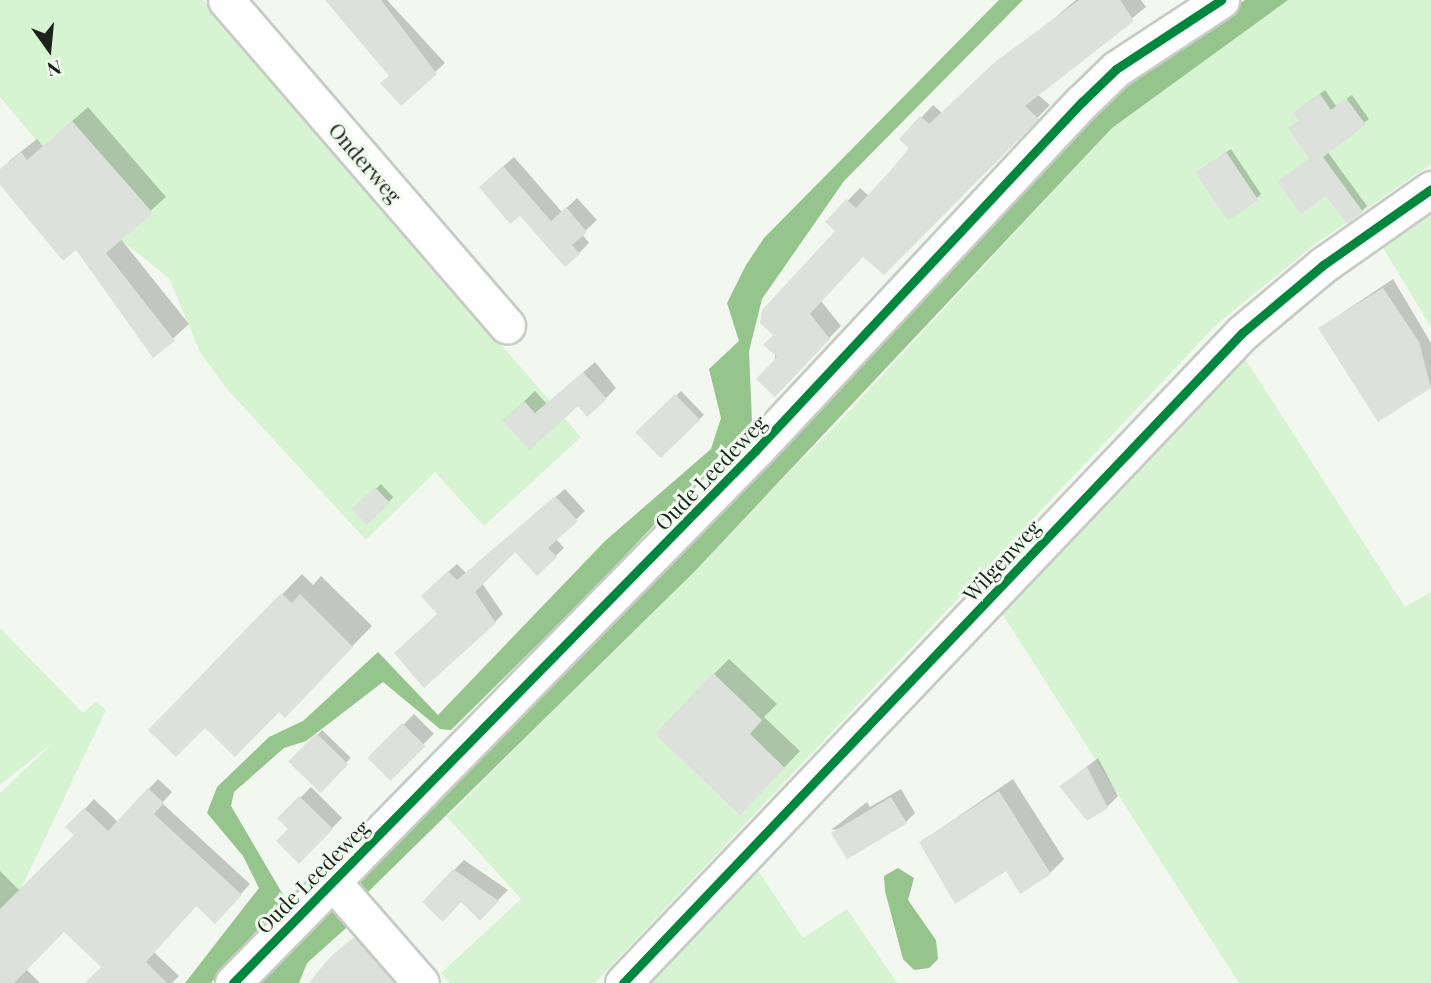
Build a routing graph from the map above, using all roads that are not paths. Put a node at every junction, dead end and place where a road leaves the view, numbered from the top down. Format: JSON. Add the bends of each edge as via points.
{"nodes":[{"id":1,"x":226,"y":0,"type":"edge"},
{"id":2,"x":1221,"y":0,"type":"edge"},
{"id":3,"x":1431,"y":189,"type":"edge"},
{"id":4,"x":507,"y":325,"type":"dead end"},
{"id":5,"x":335,"y":885,"type":"junction"},
{"id":6,"x":233,"y":983,"type":"edge"},
{"id":7,"x":421,"y":983,"type":"edge"},
{"id":8,"x":623,"y":983,"type":"edge"}],
"edges":[{"from":1,"to":4,"type":"street","name":"Onderweg"},
{"from":2,"to":5,"type":"street","name":"Oude Leedeweg","via":[[1116,69],[1082,102],[756,450]]},
{"from":3,"to":8,"type":"street","name":"Wilgenweg","via":[[1323,265],[1242,333]]},
{"from":5,"to":6,"type":"street","name":"Oude Leedeweg"},
{"from":5,"to":7,"type":"street"}]}
